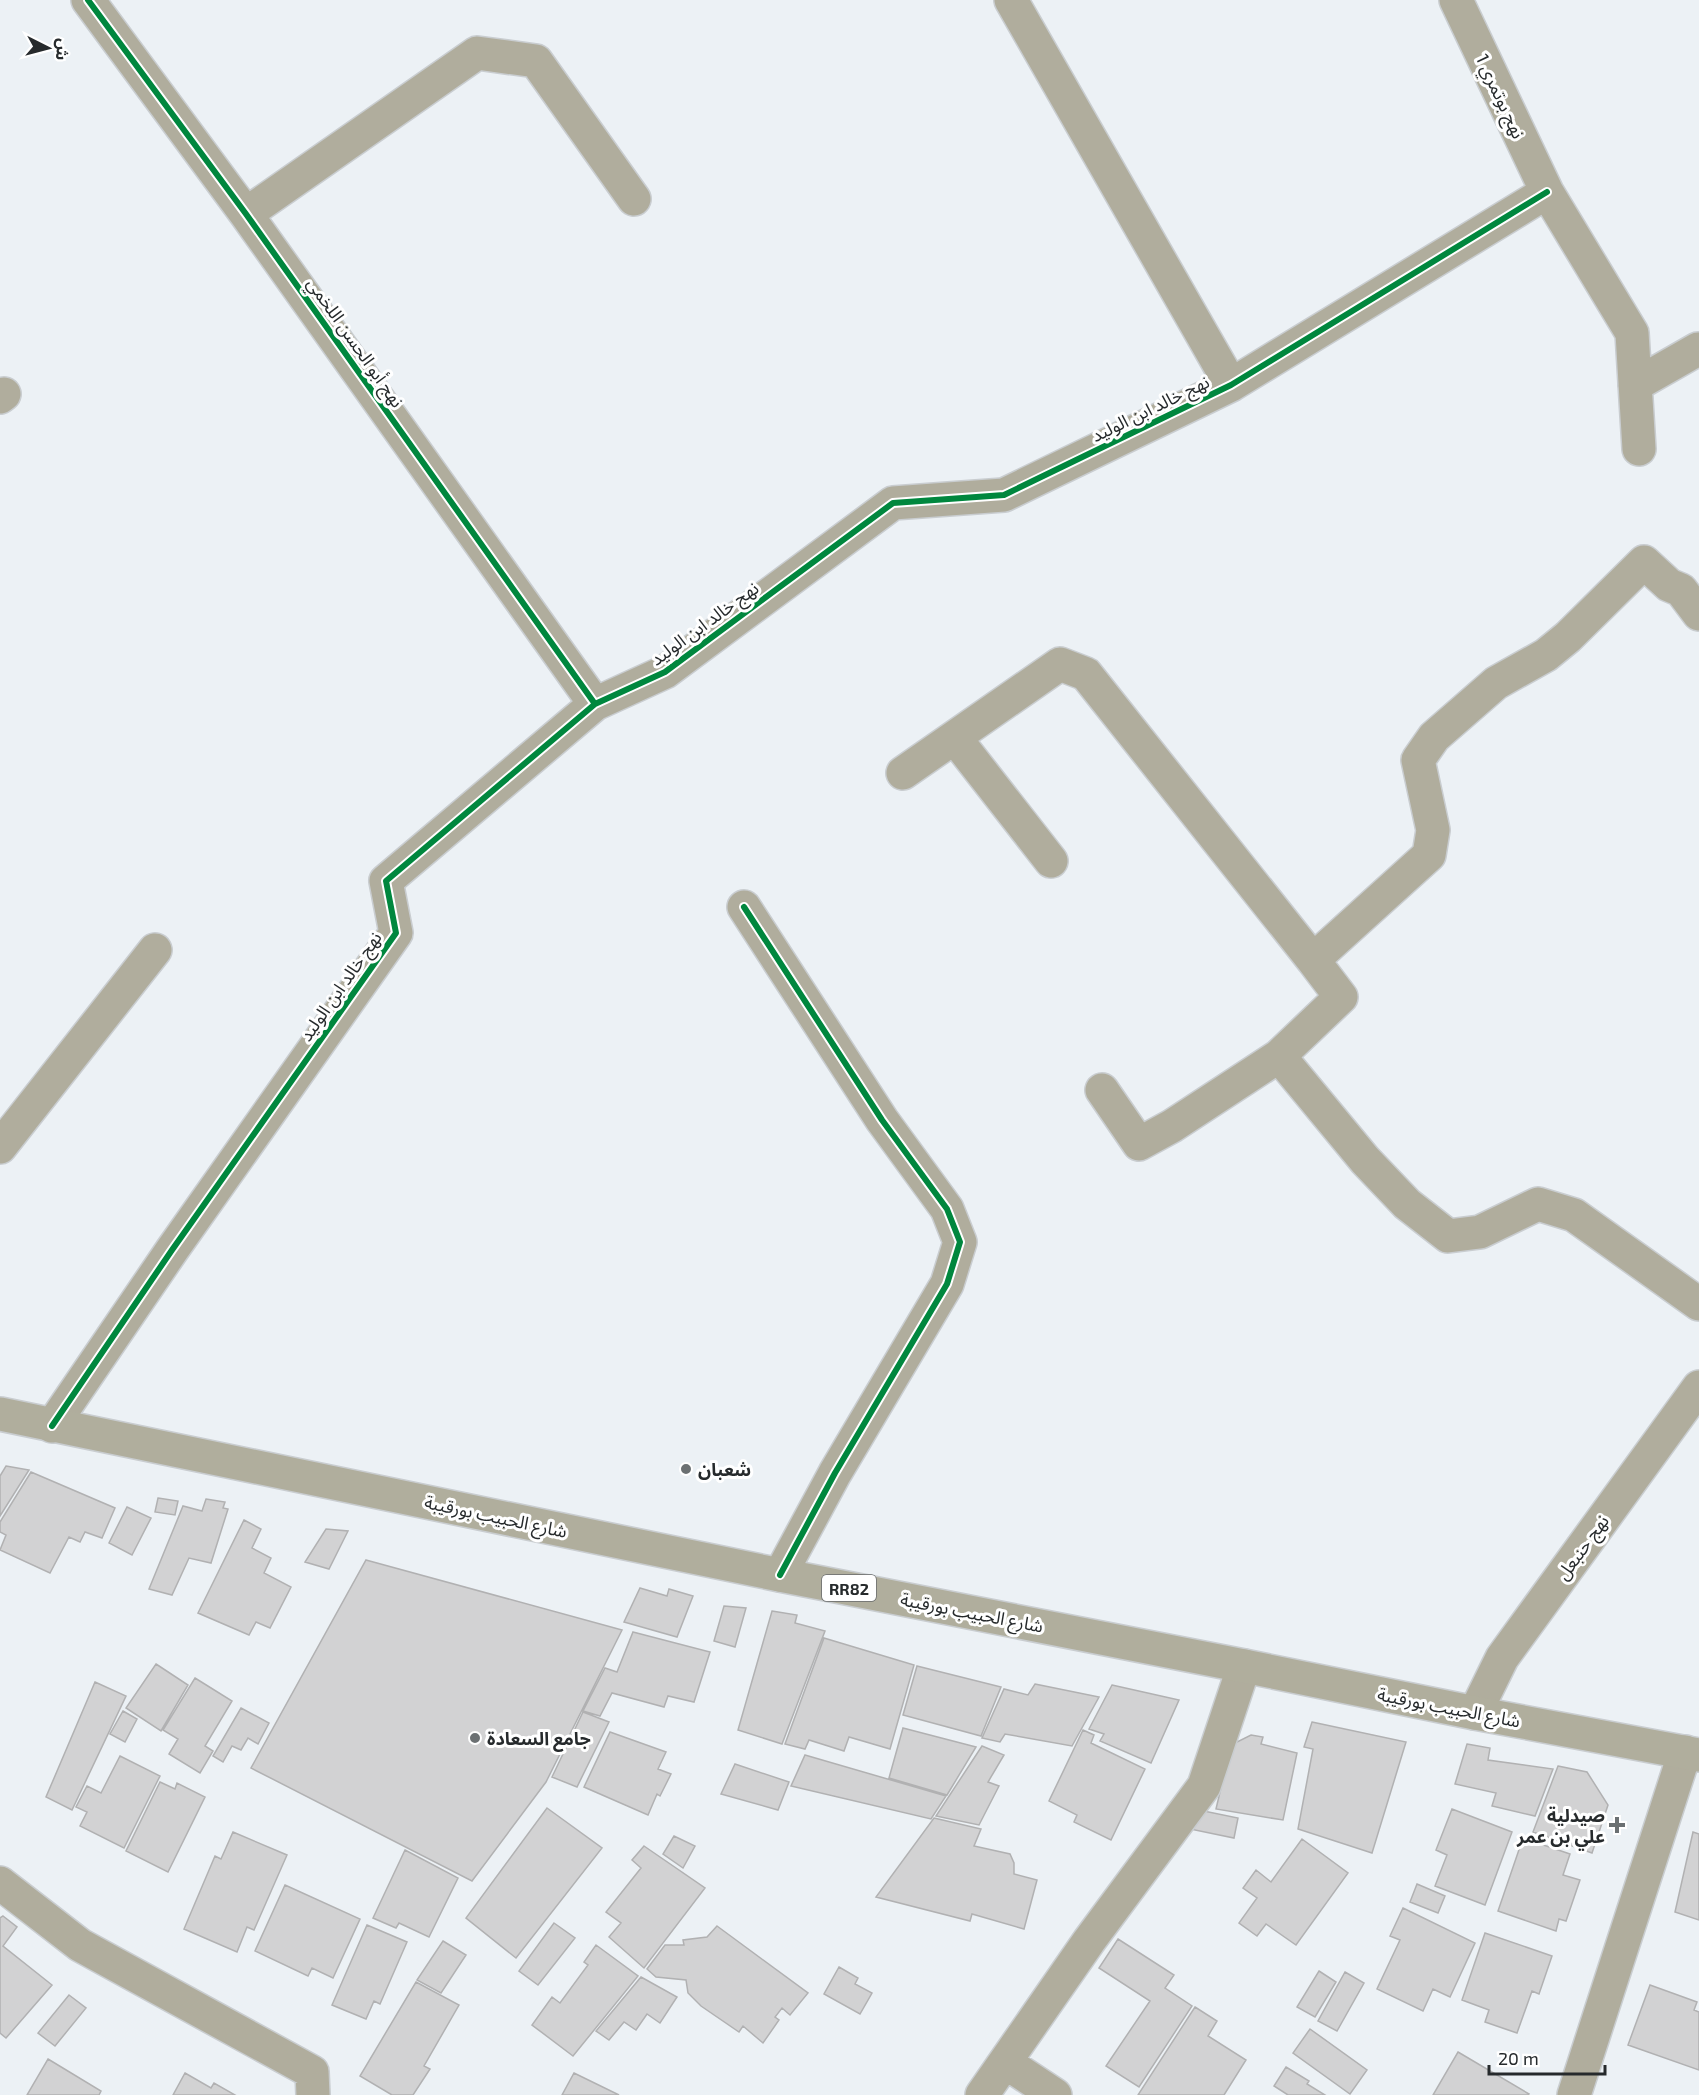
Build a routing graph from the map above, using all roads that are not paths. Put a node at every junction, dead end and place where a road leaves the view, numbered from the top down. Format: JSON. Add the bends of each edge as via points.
{"nodes":[{"id":1,"x":88,"y":0,"type":"edge"},
{"id":2,"x":1011,"y":0,"type":"edge"},
{"id":3,"x":1456,"y":0,"type":"edge"},
{"id":4,"x":1547,"y":192,"type":"junction"},
{"id":5,"x":633,"y":199,"type":"dead end"},
{"id":6,"x":246,"y":214,"type":"junction"},
{"id":7,"x":1699,"y":350,"type":"edge"},
{"id":8,"x":1231,"y":385,"type":"junction"},
{"id":9,"x":1635,"y":385,"type":"junction"},
{"id":10,"x":1639,"y":449,"type":"dead end"},
{"id":11,"x":1699,"y":614,"type":"edge"},
{"id":12,"x":595,"y":704,"type":"junction"},
{"id":13,"x":955,"y":738,"type":"junction"},
{"id":14,"x":903,"y":773,"type":"dead end"},
{"id":15,"x":1051,"y":861,"type":"dead end"},
{"id":16,"x":744,"y":907,"type":"dead end"},
{"id":17,"x":155,"y":950,"type":"dead end"},
{"id":18,"x":1313,"y":960,"type":"junction"},
{"id":19,"x":1279,"y":1056,"type":"junction"},
{"id":20,"x":1102,"y":1090,"type":"dead end"},
{"id":21,"x":0,"y":1147,"type":"edge"},
{"id":22,"x":1699,"y":1304,"type":"edge"},
{"id":23,"x":1699,"y":1387,"type":"edge"},
{"id":24,"x":0,"y":1414,"type":"edge"},
{"id":25,"x":52,"y":1425,"type":"junction"},
{"id":26,"x":780,"y":1575,"type":"junction"},
{"id":27,"x":1244,"y":1666,"type":"junction"},
{"id":28,"x":1475,"y":1713,"type":"junction"},
{"id":29,"x":1692,"y":1753,"type":"edge"},
{"id":30,"x":0,"y":1884,"type":"edge"},
{"id":31,"x":1005,"y":2062,"type":"junction"},
{"id":32,"x":313,"y":2095,"type":"edge"},
{"id":33,"x":982,"y":2095,"type":"edge"},
{"id":34,"x":1055,"y":2095,"type":"edge"},
{"id":35,"x":1574,"y":2095,"type":"edge"}],
"edges":[{"from":1,"to":6,"type":"street","name":"نهج أبو الحسن اللخمي"},
{"from":2,"to":8,"type":"street"},
{"from":3,"to":4,"type":"street","name":"نهج بوتمري 1"},
{"from":4,"to":8,"type":"street","name":"نهج خالد ابن الوليد"},
{"from":4,"to":9,"type":"street","name":"نهج بوتمري 1","via":[[1632,333]]},
{"from":5,"to":6,"type":"street","via":[[536,61],[477,53]]},
{"from":6,"to":12,"type":"street","name":"نهج أبو الحسن اللخمي"},
{"from":7,"to":9,"type":"street"},
{"from":8,"to":12,"type":"street","name":"نهج خالد ابن الوليد","via":[[1004,495],[893,503],[665,672]]},
{"from":9,"to":10,"type":"street","name":"نهج بوتمري 1"},
{"from":11,"to":18,"type":"street","via":[[1681,590],[1669,585],[1644,562],[1568,637],[1546,655],[1496,683],[1434,737],[1418,760],[1432,830],[1429,855]]},
{"from":12,"to":25,"type":"street","name":"نهج خالد ابن الوليد","via":[[386,881],[396,933]]},
{"from":13,"to":14,"type":"street"},
{"from":13,"to":15,"type":"street"},
{"from":13,"to":18,"type":"street","via":[[1060,664],[1086,674]]},
{"from":16,"to":26,"type":"street","via":[[882,1120],[947,1209],[960,1242],[947,1284],[835,1473]]},
{"from":17,"to":21,"type":"street"},
{"from":18,"to":19,"type":"street","via":[[1341,997]]},
{"from":19,"to":20,"type":"street","via":[[1139,1144]]},
{"from":19,"to":22,"type":"street","via":[[1365,1160],[1407,1204],[1448,1236],[1480,1232],[1538,1204],[1574,1215]]},
{"from":23,"to":28,"type":"street","name":"نهج حنبعل","via":[[1502,1658]]},
{"from":24,"to":25,"type":"main road","name":"شارع الحبيب بورقيبة","number":"RR82"},
{"from":25,"to":26,"type":"main road","name":"شارع الحبيب بورقيبة","number":"RR82"},
{"from":26,"to":27,"type":"main road","name":"شارع الحبيب بورقيبة","number":"RR82"},
{"from":27,"to":28,"type":"main road","name":"شارع الحبيب بورقيبة","number":"RR82"},
{"from":27,"to":31,"type":"street","via":[[1204,1786]]},
{"from":28,"to":29,"type":"main road","name":"شارع الحبيب بورقيبة","number":"RR82"},
{"from":29,"to":35,"type":"street"},
{"from":30,"to":32,"type":"street","via":[[80,1945],[312,2072]]},
{"from":31,"to":33,"type":"street"},
{"from":31,"to":34,"type":"street"}]}
